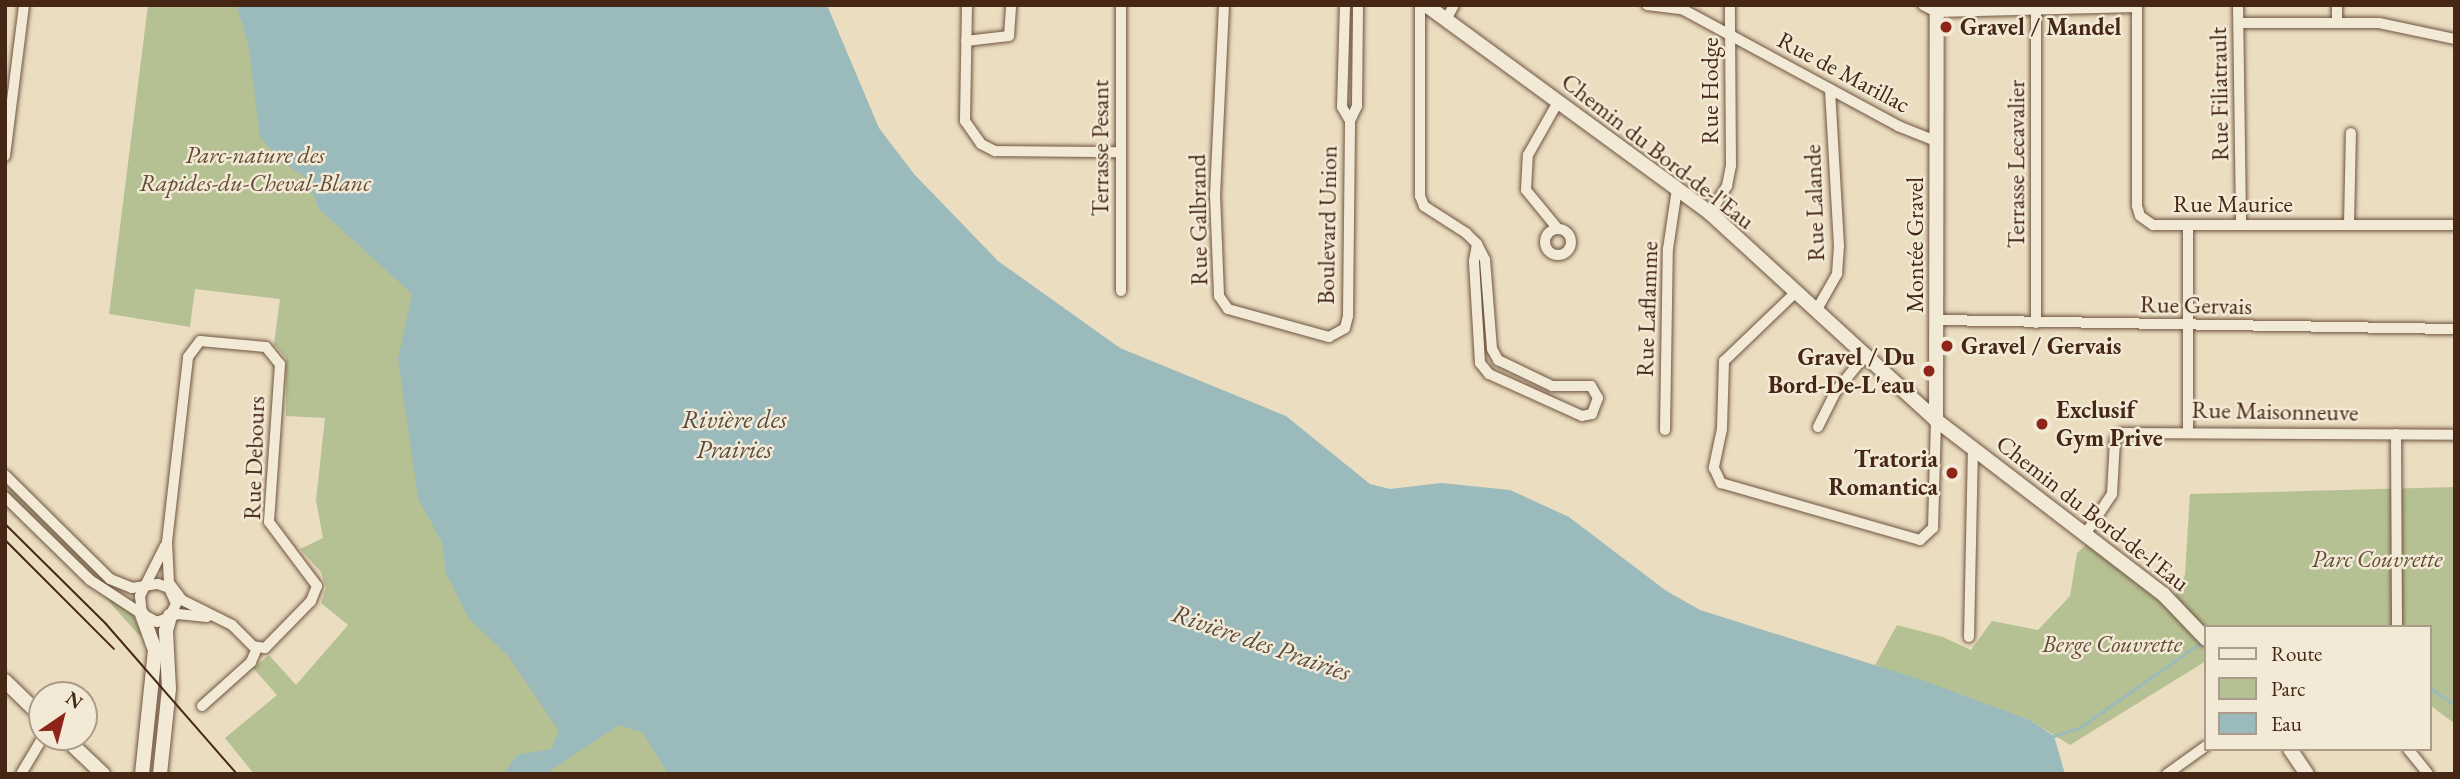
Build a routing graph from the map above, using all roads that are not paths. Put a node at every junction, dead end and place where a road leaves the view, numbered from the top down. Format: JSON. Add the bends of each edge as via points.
{"nodes":[{"id":1,"x":24,"y":5,"type":"edge"},
{"id":2,"x":967,"y":5,"type":"edge"},
{"id":3,"x":1010,"y":5,"type":"edge"},
{"id":4,"x":1121,"y":5,"type":"edge"},
{"id":5,"x":1224,"y":5,"type":"edge"},
{"id":6,"x":1345,"y":5,"type":"edge"},
{"id":7,"x":1357,"y":5,"type":"edge"},
{"id":8,"x":1420,"y":5,"type":"edge"},
{"id":9,"x":1426,"y":5,"type":"edge"},
{"id":10,"x":1454,"y":5,"type":"edge"},
{"id":11,"x":1647,"y":5,"type":"edge"},
{"id":12,"x":1730,"y":5,"type":"edge"},
{"id":13,"x":1923,"y":5,"type":"edge"},
{"id":14,"x":2238,"y":5,"type":"edge"},
{"id":15,"x":2337,"y":5,"type":"edge"},
{"id":16,"x":2137,"y":6,"type":"edge"},
{"id":17,"x":2036,"y":8,"type":"edge"},
{"id":18,"x":1937,"y":9,"type":"edge"},
{"id":19,"x":1446,"y":20,"type":"junction"},
{"id":20,"x":2337,"y":21,"type":"junction"},
{"id":21,"x":2239,"y":23,"type":"junction"},
{"id":22,"x":1731,"y":37,"type":"junction"},
{"id":23,"x":2455,"y":39,"type":"edge"},
{"id":24,"x":966,"y":41,"type":"junction"},
{"id":25,"x":1830,"y":89,"type":"junction"},
{"id":26,"x":1558,"y":102,"type":"junction"},
{"id":27,"x":1350,"y":121,"type":"junction"},
{"id":28,"x":2351,"y":133,"type":"dead end"},
{"id":29,"x":1938,"y":142,"type":"junction"},
{"id":30,"x":1121,"y":152,"type":"junction"},
{"id":31,"x":5,"y":156,"type":"edge"},
{"id":32,"x":1677,"y":189,"type":"junction"},
{"id":33,"x":1710,"y":213,"type":"junction"},
{"id":34,"x":2188,"y":225,"type":"junction"},
{"id":35,"x":2241,"y":225,"type":"junction"},
{"id":36,"x":2349,"y":225,"type":"junction"},
{"id":37,"x":2455,"y":225,"type":"edge"},
{"id":38,"x":1558,"y":229,"type":"dead end"},
{"id":39,"x":1478,"y":244,"type":"junction"},
{"id":40,"x":1121,"y":291,"type":"dead end"},
{"id":41,"x":1795,"y":293,"type":"junction"},
{"id":42,"x":1816,"y":311,"type":"junction"},
{"id":43,"x":1938,"y":320,"type":"junction"},
{"id":44,"x":2036,"y":323,"type":"junction"},
{"id":45,"x":2188,"y":326,"type":"junction"},
{"id":46,"x":1345,"y":328,"type":"joint"},
{"id":47,"x":2455,"y":328,"type":"edge"},
{"id":48,"x":1864,"y":357,"type":"junction"},
{"id":49,"x":1497,"y":360,"type":"junction"},
{"id":50,"x":1485,"y":371,"type":"junction"},
{"id":51,"x":1936,"y":420,"type":"junction"},
{"id":52,"x":1818,"y":427,"type":"dead end"},
{"id":53,"x":1665,"y":430,"type":"dead end"},
{"id":54,"x":2188,"y":431,"type":"junction"},
{"id":55,"x":2396,"y":434,"type":"junction"},
{"id":56,"x":2455,"y":435,"type":"edge"},
{"id":57,"x":1973,"y":447,"type":"junction"},
{"id":58,"x":5,"y":475,"type":"edge"},
{"id":59,"x":5,"y":497,"type":"edge"},
{"id":60,"x":2086,"y":533,"type":"junction"},
{"id":61,"x":167,"y":542,"type":"junction"},
{"id":62,"x":146,"y":587,"type":"junction"},
{"id":63,"x":172,"y":592,"type":"junction"},
{"id":64,"x":142,"y":614,"type":"junction"},
{"id":65,"x":170,"y":617,"type":"junction"},
{"id":66,"x":220,"y":620,"type":"junction"},
{"id":67,"x":2397,"y":625,"type":"edge"},
{"id":68,"x":1969,"y":637,"type":"dead end"},
{"id":69,"x":2204,"y":637,"type":"edge"},
{"id":70,"x":257,"y":648,"type":"junction"},
{"id":71,"x":5,"y":681,"type":"edge"},
{"id":72,"x":28,"y":703,"type":"edge"},
{"id":73,"x":202,"y":706,"type":"dead end"},
{"id":74,"x":2204,"y":747,"type":"edge"},
{"id":75,"x":34,"y":751,"type":"edge"},
{"id":76,"x":79,"y":751,"type":"edge"},
{"id":77,"x":2291,"y":751,"type":"edge"},
{"id":78,"x":2410,"y":751,"type":"edge"},
{"id":79,"x":20,"y":774,"type":"edge"},
{"id":80,"x":103,"y":774,"type":"edge"},
{"id":81,"x":142,"y":774,"type":"edge"},
{"id":82,"x":160,"y":774,"type":"edge"},
{"id":83,"x":2167,"y":774,"type":"edge"},
{"id":84,"x":2307,"y":774,"type":"edge"},
{"id":85,"x":2428,"y":774,"type":"edge"}],
"edges":[{"from":1,"to":31,"type":"street"},
{"from":2,"to":24,"type":"street"},
{"from":3,"to":24,"type":"street","via":[[1009,36]]},
{"from":4,"to":30,"type":"street","name":"Terrasse Pesant"},
{"from":5,"to":46,"type":"street","name":"Rue Galbrand","via":[[1215,195],[1219,296],[1228,309],[1329,337]]},
{"from":6,"to":27,"type":"street","name":"Boulevard Union","via":[[1342,107]]},
{"from":7,"to":27,"type":"street","name":"Boulevard Union","via":[[1356,106]]},
{"from":8,"to":39,"type":"street","via":[[1420,196],[1431,213]]},
{"from":9,"to":19,"type":"street","name":"Chemin du Bord-de-l'Eau"},
{"from":10,"to":19,"type":"street"},
{"from":11,"to":22,"type":"street","name":"Rue de Marillac","via":[[1682,9]]},
{"from":12,"to":22,"type":"street","name":"Rue Hodge"},
{"from":13,"to":18,"type":"street"},
{"from":14,"to":21,"type":"street","name":"Rue Filiatrault"},
{"from":15,"to":20,"type":"street"},
{"from":16,"to":17,"type":"street"},
{"from":16,"to":34,"type":"street","name":"Rue Maurice","via":[[2137,206],[2140,216],[2153,225]]},
{"from":17,"to":18,"type":"street"},
{"from":17,"to":44,"type":"street","name":"Terrasse Lecavalier"},
{"from":18,"to":29,"type":"street","name":"Montée Gravel"},
{"from":19,"to":26,"type":"street","name":"Chemin du Bord-de-l'Eau"},
{"from":20,"to":21,"type":"street"},
{"from":20,"to":23,"type":"street","via":[[2413,28]]},
{"from":21,"to":35,"type":"street","name":"Rue Filiatrault"},
{"from":22,"to":25,"type":"street","name":"Rue de Marillac"},
{"from":22,"to":33,"type":"street","name":"Rue Hodge","via":[[1731,166],[1727,186]]},
{"from":24,"to":30,"type":"street","via":[[965,121],[981,144],[995,151]]},
{"from":25,"to":29,"type":"street","name":"Rue de Marillac"},
{"from":25,"to":42,"type":"street","name":"Rue Lalande","via":[[1839,246],[1837,274]]},
{"from":26,"to":32,"type":"street","name":"Chemin du Bord-de-l'Eau"},
{"from":26,"to":38,"type":"street","via":[[1528,155],[1526,190]]},
{"from":27,"to":46,"type":"street","name":"Boulevard Union"},
{"from":28,"to":36,"type":"street"},
{"from":29,"to":43,"type":"street","name":"Montée Gravel"},
{"from":30,"to":40,"type":"street","name":"Terrasse Pesant"},
{"from":32,"to":33,"type":"street","name":"Chemin du Bord-de-l'Eau"},
{"from":32,"to":53,"type":"street","name":"Rue Laflamme","via":[[1668,249]]},
{"from":33,"to":41,"type":"street","name":"Chemin du Bord-de-l'Eau"},
{"from":34,"to":35,"type":"street","name":"Rue Maurice"},
{"from":34,"to":45,"type":"street"},
{"from":35,"to":36,"type":"street","name":"Rue Maurice"},
{"from":36,"to":37,"type":"street","name":"Rue Maurice"},
{"from":39,"to":49,"type":"street","via":[[1485,260],[1492,349]]},
{"from":39,"to":50,"type":"street","via":[[1474,261],[1478,337]]},
{"from":41,"to":42,"type":"street","name":"Chemin du Bord-de-l'Eau"},
{"from":41,"to":51,"type":"street","name":"Montée Gravel","via":[[1724,361],[1715,476],[1721,482],[1920,540],[1933,527]]},
{"from":42,"to":48,"type":"street","name":"Chemin du Bord-de-l'Eau"},
{"from":43,"to":44,"type":"street","name":"Rue Gervais"},
{"from":43,"to":51,"type":"street","name":"Montée Gravel"},
{"from":44,"to":45,"type":"street","name":"Rue Gervais"},
{"from":45,"to":47,"type":"street","name":"Rue Gervais"},
{"from":45,"to":54,"type":"street"},
{"from":48,"to":51,"type":"street","name":"Chemin du Bord-de-l'Eau"},
{"from":48,"to":52,"type":"street","via":[[1836,391]]},
{"from":49,"to":50,"type":"street"},
{"from":49,"to":50,"type":"street","via":[[1552,386],[1591,386],[1598,398],[1597,408],[1582,416]]},
{"from":51,"to":57,"type":"street","name":"Chemin du Bord-de-l'Eau"},
{"from":54,"to":55,"type":"street","name":"Rue Maisonneuve"},
{"from":54,"to":60,"type":"street","name":"Rue Maisonneuve","via":[[2121,433],[2115,440],[2112,494]]},
{"from":55,"to":56,"type":"street","name":"Rue Maisonneuve"},
{"from":55,"to":67,"type":"street"},
{"from":57,"to":60,"type":"street","name":"Chemin du Bord-de-l'Eau"},
{"from":57,"to":68,"type":"street"},
{"from":58,"to":62,"type":"street","via":[[106,576],[132,588]]},
{"from":59,"to":64,"type":"street","via":[[90,580]]},
{"from":60,"to":69,"type":"street","name":"Chemin du Bord-de-l'Eau","via":[[2163,594]]},
{"from":61,"to":62,"type":"street"},
{"from":61,"to":63,"type":"street"},
{"from":61,"to":70,"type":"street","name":"Rue Debours","via":[[193,345],[204,341],[273,351],[279,360],[269,522],[317,586],[311,601],[278,639]]},
{"from":62,"to":63,"type":"street","via":[[158,584]]},
{"from":62,"to":64,"type":"street","via":[[139,598]]},
{"from":63,"to":65,"type":"street","via":[[176,604]]},
{"from":63,"to":66,"type":"street"},
{"from":64,"to":65,"type":"street","via":[[157,622]]},
{"from":64,"to":81,"type":"street","via":[[155,650]]},
{"from":65,"to":66,"type":"street","via":[[188,614]]},
{"from":65,"to":82,"type":"street","via":[[166,631],[170,676]]},
{"from":66,"to":70,"type":"street"},
{"from":70,"to":73,"type":"street","via":[[250,663]]},
{"from":71,"to":72,"type":"street"},
{"from":74,"to":83,"type":"street"},
{"from":75,"to":79,"type":"street"},
{"from":76,"to":80,"type":"street"},
{"from":77,"to":84,"type":"street"},
{"from":78,"to":85,"type":"street"}]}
